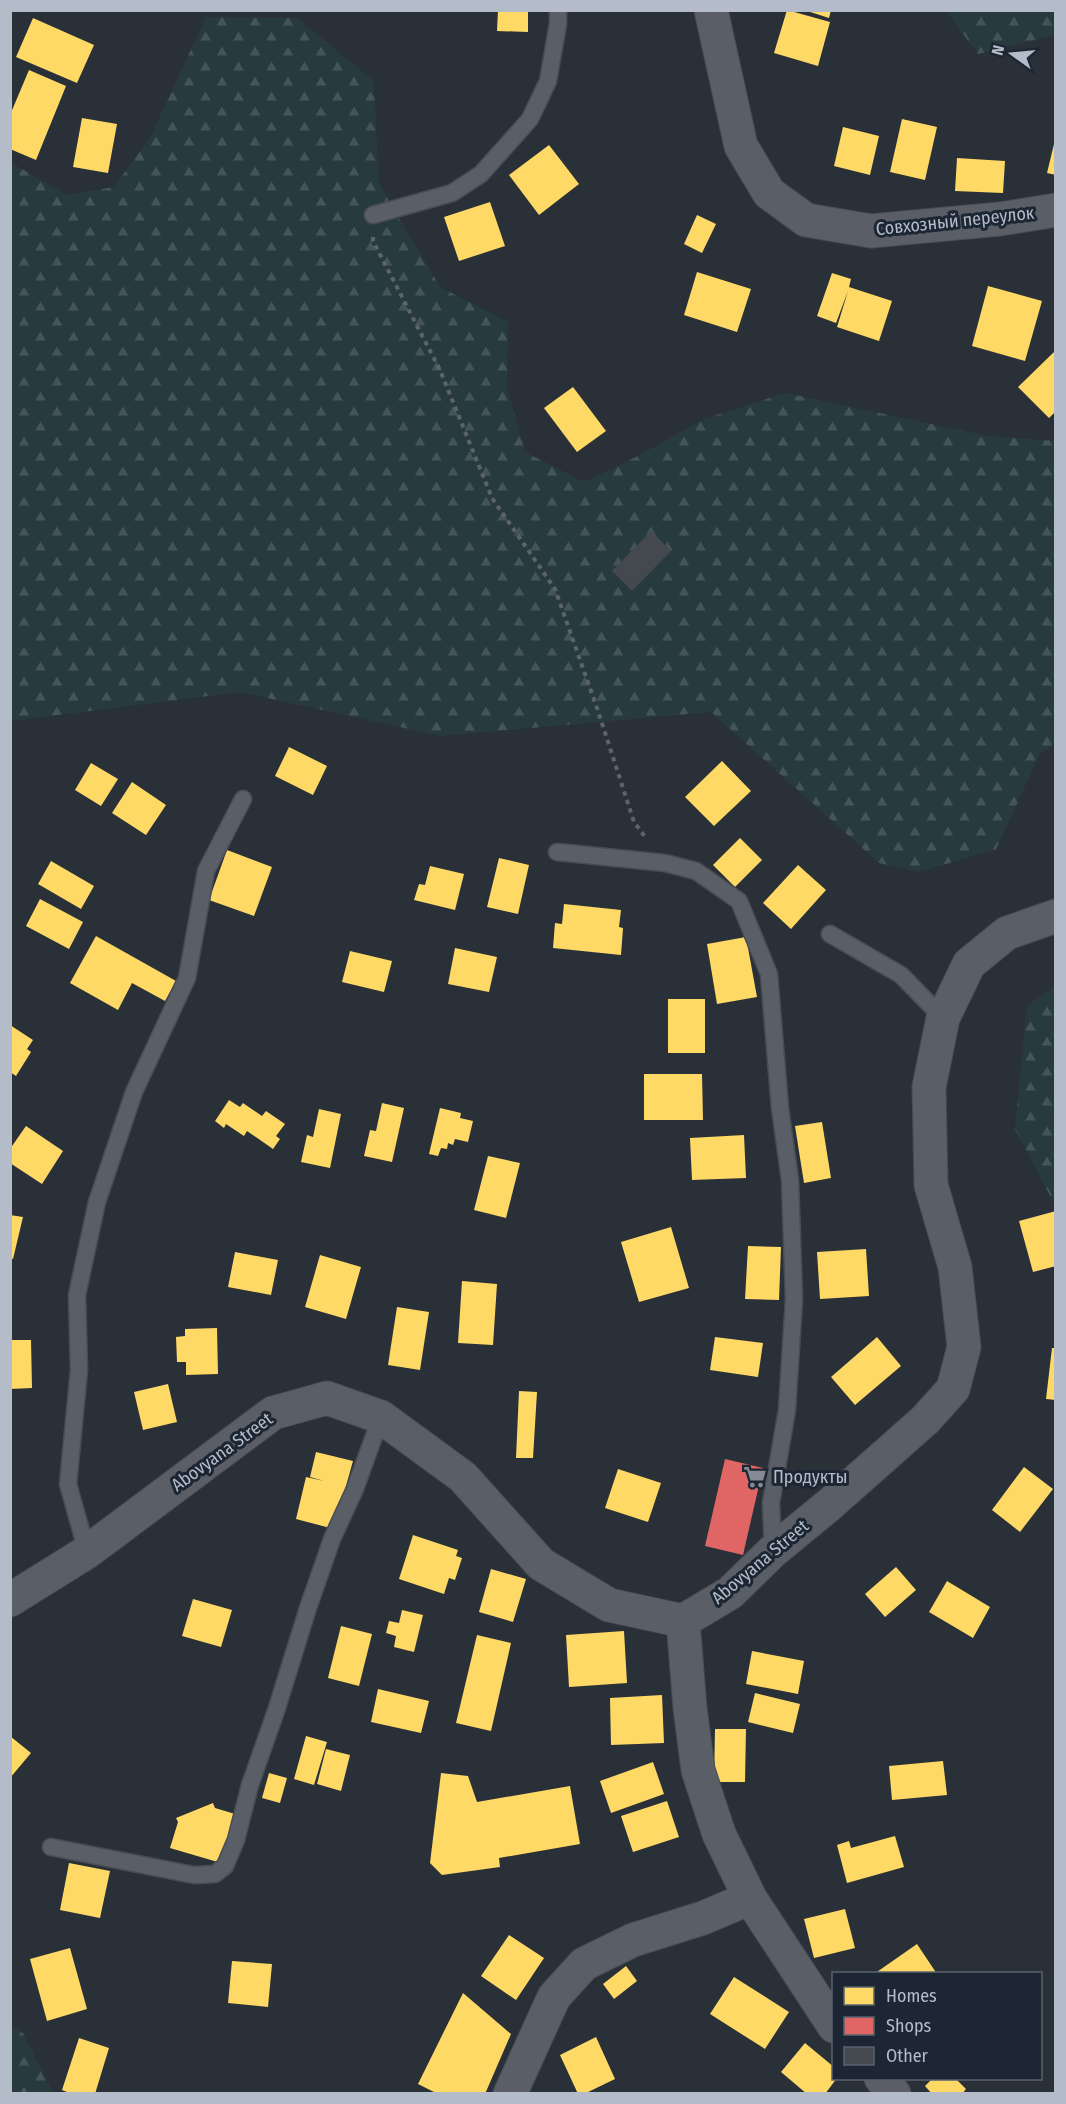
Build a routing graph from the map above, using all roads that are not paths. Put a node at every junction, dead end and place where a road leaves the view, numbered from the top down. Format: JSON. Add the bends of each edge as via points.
{"nodes":[{"id":1,"x":558,"y":10,"type":"edge"},
{"id":2,"x":711,"y":10,"type":"edge"},
{"id":3,"x":1056,"y":210,"type":"edge"},
{"id":4,"x":373,"y":215,"type":"road end"},
{"id":5,"x":243,"y":799,"type":"dead end"},
{"id":6,"x":557,"y":852,"type":"dead end"},
{"id":7,"x":1056,"y":916,"type":"edge"},
{"id":8,"x":830,"y":934,"type":"dead end"},
{"id":9,"x":943,"y":1018,"type":"junction"},
{"id":10,"x":381,"y":1417,"type":"junction"},
{"id":11,"x":773,"y":1551,"type":"junction"},
{"id":12,"x":87,"y":1552,"type":"junction"},
{"id":13,"x":10,"y":1600,"type":"edge"},
{"id":14,"x":683,"y":1621,"type":"junction"},
{"id":15,"x":51,"y":1846,"type":"dead end"},
{"id":16,"x":750,"y":1898,"type":"junction"},
{"id":17,"x":832,"y":2023,"type":"edge"},
{"id":18,"x":882,"y":2080,"type":"edge"},
{"id":19,"x":510,"y":2094,"type":"edge"},
{"id":20,"x":894,"y":2094,"type":"edge"}],
"edges":[{"from":1,"to":4,"type":"lane","via":[[548,81],[530,119],[482,174],[452,193]]},
{"from":2,"to":3,"type":"street","name":"Совхозный переулок","via":[[741,146],[769,193],[806,220],[871,231]]},
{"from":5,"to":12,"type":"lane","via":[[206,871],[187,978],[134,1092],[97,1202],[77,1295],[79,1370],[68,1484]]},
{"from":6,"to":11,"type":"lane","via":[[665,863],[696,871],[739,901],[770,974],[790,1180],[794,1299],[787,1410],[771,1503]]},
{"from":7,"to":9,"type":"street","name":"Abovyana Street","via":[[1007,933],[969,964]]},
{"from":8,"to":9,"type":"lane","via":[[901,975]]},
{"from":9,"to":11,"type":"street","name":"Abovyana Street","via":[[930,1087],[931,1185],[955,1267],[964,1347],[953,1389],[925,1420]]},
{"from":10,"to":12,"type":"street","name":"Abovyana Street","via":[[327,1398],[273,1413]]},
{"from":10,"to":14,"type":"street","name":"Abovyana Street","via":[[463,1478],[541,1564],[609,1605]]},
{"from":10,"to":15,"type":"lane","via":[[328,1549],[225,1866],[214,1874],[194,1875]]},
{"from":11,"to":14,"type":"street","name":"Abovyana Street","via":[[730,1593]]},
{"from":12,"to":13,"type":"street","name":"Abovyana Street"},
{"from":14,"to":16,"type":"street","via":[[698,1770],[719,1834]]},
{"from":16,"to":17,"type":"street"},
{"from":16,"to":19,"type":"street","via":[[633,1940],[584,1964],[554,1997]]},
{"from":18,"to":20,"type":"street"}]}
